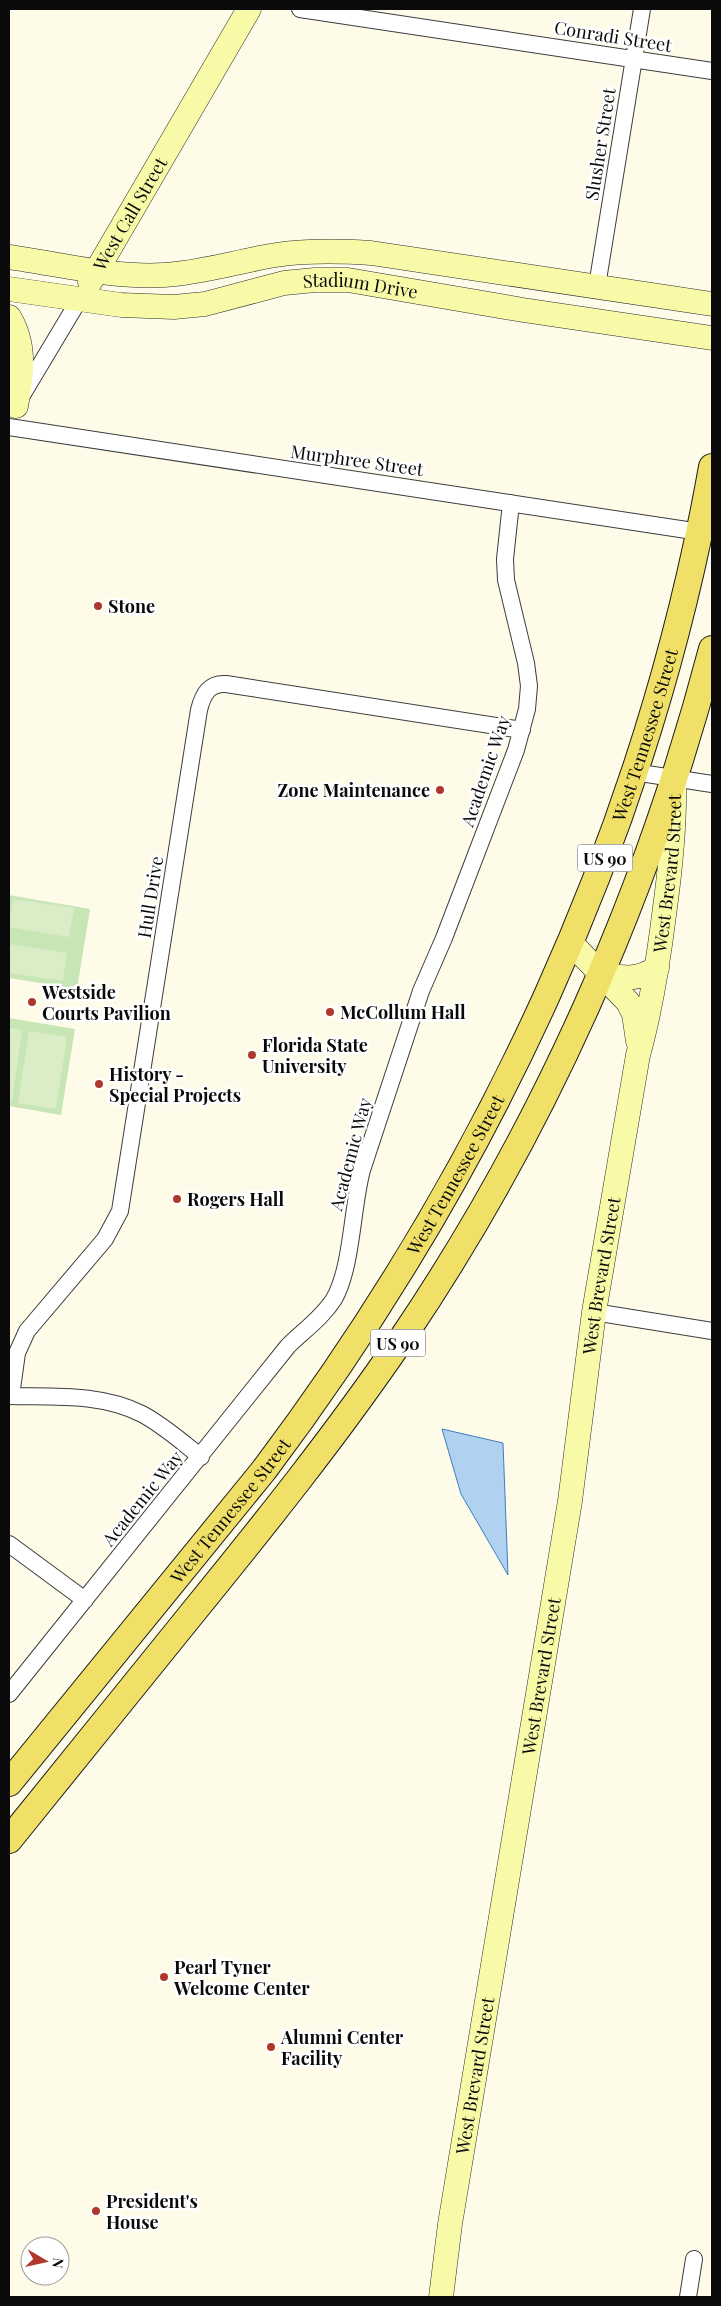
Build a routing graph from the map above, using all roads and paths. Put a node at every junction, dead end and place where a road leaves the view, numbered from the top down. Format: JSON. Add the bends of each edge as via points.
{"nodes":[{"id":1,"x":249,"y":9,"type":"edge"},
{"id":2,"x":300,"y":9,"type":"edge"},
{"id":3,"x":642,"y":9,"type":"edge"},
{"id":4,"x":634,"y":59,"type":"junction"},
{"id":5,"x":712,"y":71,"type":"edge"},
{"id":6,"x":9,"y":257,"type":"edge"},
{"id":7,"x":97,"y":270,"type":"junction"},
{"id":8,"x":597,"y":286,"type":"junction"},
{"id":9,"x":9,"y":289,"type":"edge"},
{"id":10,"x":79,"y":300,"type":"junction"},
{"id":11,"x":712,"y":304,"type":"edge"},
{"id":12,"x":9,"y":317,"type":"edge"},
{"id":13,"x":712,"y":338,"type":"edge"},
{"id":14,"x":11,"y":417,"type":"edge"},
{"id":15,"x":712,"y":468,"type":"edge"},
{"id":16,"x":511,"y":503,"type":"junction"},
{"id":17,"x":700,"y":532,"type":"junction"},
{"id":18,"x":712,"y":648,"type":"edge"},
{"id":19,"x":522,"y":730,"type":"junction"},
{"id":20,"x":634,"y":772,"type":"junction"},
{"id":21,"x":674,"y":778,"type":"junction"},
{"id":22,"x":712,"y":784,"type":"edge"},
{"id":23,"x":571,"y":943,"type":"junction"},
{"id":24,"x":657,"y":968,"type":"junction"},
{"id":25,"x":602,"y":974,"type":"junction"},
{"id":26,"x":638,"y":1055,"type":"junction"},
{"id":27,"x":594,"y":1312,"type":"junction"},
{"id":28,"x":712,"y":1331,"type":"edge"},
{"id":29,"x":10,"y":1396,"type":"edge"},
{"id":30,"x":201,"y":1457,"type":"junction"},
{"id":31,"x":9,"y":1544,"type":"edge"},
{"id":32,"x":85,"y":1600,"type":"junction"},
{"id":33,"x":9,"y":1694,"type":"edge"},
{"id":34,"x":9,"y":1783,"type":"edge"},
{"id":35,"x":9,"y":1840,"type":"edge"},
{"id":36,"x":694,"y":2259,"type":"dead end"},
{"id":37,"x":441,"y":2297,"type":"edge"},
{"id":38,"x":688,"y":2297,"type":"edge"}],
"edges":[{"from":1,"to":7,"type":"street","name":"West Call Street"},
{"from":2,"to":4,"type":"street","name":"Conradi Street"},
{"from":3,"to":4,"type":"street","name":"Slusher Street"},
{"from":4,"to":5,"type":"street","name":"Conradi Street"},
{"from":4,"to":8,"type":"street","name":"Slusher Street"},
{"from":6,"to":7,"type":"street","name":"Stadium Drive"},
{"from":7,"to":8,"type":"street","name":"Stadium Drive","via":[[138,276],[164,275],[276,255],[339,250]]},
{"from":7,"to":10,"type":"street","name":"West Call Street"},
{"from":8,"to":11,"type":"street","name":"Stadium Drive"},
{"from":9,"to":10,"type":"street","name":"Stadium Drive"},
{"from":10,"to":13,"type":"street","name":"Stadium Drive","via":[[174,307],[205,304],[284,283],[348,280]]},
{"from":10,"to":14,"type":"street","name":"West Call Street"},
{"from":12,"to":14,"type":"street","via":[[21,350],[20,389]]},
{"from":14,"to":16,"type":"street","name":"Murphree Street","via":[[201,458]]},
{"from":15,"to":17,"type":"main road","name":"West Tennessee Street","number":"US 90"},
{"from":16,"to":17,"type":"street","name":"Murphree Street"},
{"from":16,"to":19,"type":"street","name":"Academic Way","via":[[506,580],[526,663],[528,694]]},
{"from":17,"to":20,"type":"main road","name":"West Tennessee Street","number":"US 90","via":[[666,666]]},
{"from":18,"to":21,"type":"main road","name":"West Tennessee Street","number":"US 90"},
{"from":19,"to":29,"type":"street","name":"Hull Drive","via":[[226,684],[215,685],[205,693],[121,1208],[105,1239],[27,1330],[15,1360]]},
{"from":19,"to":30,"type":"street","name":"Academic Way","via":[[444,938],[421,990],[360,1179],[339,1289],[327,1309],[288,1346]]},
{"from":20,"to":21,"type":"street"},
{"from":20,"to":23,"type":"main road","name":"West Tennessee Street","number":"US 90"},
{"from":21,"to":22,"type":"street"},
{"from":21,"to":24,"type":"street","name":"West Brevard Street","via":[[673,845]]},
{"from":21,"to":25,"type":"main road","name":"West Tennessee Street","number":"US 90","via":[[639,881]]},
{"from":23,"to":25,"type":"street","name":"West Brevard Street"},
{"from":23,"to":34,"type":"main road","name":"West Tennessee Street","number":"US 90","via":[[510,1076],[463,1164],[421,1236],[319,1394],[264,1470]]},
{"from":24,"to":25,"type":"street","via":[[635,978]]},
{"from":24,"to":26,"type":"street","name":"West Brevard Street"},
{"from":25,"to":26,"type":"street","name":"West Brevard Street","via":[[628,1002],[634,1014]]},
{"from":25,"to":35,"type":"main road","name":"West Tennessee Street","number":"US 90","via":[[499,1181],[406,1333],[283,1502]]},
{"from":26,"to":27,"type":"street","name":"West Brevard Street"},
{"from":27,"to":28,"type":"street"},
{"from":27,"to":37,"type":"street","name":"West Brevard Street","via":[[570,1501]]},
{"from":29,"to":30,"type":"street","via":[[84,1398],[121,1405],[152,1419]]},
{"from":30,"to":32,"type":"street","name":"Academic Way"},
{"from":31,"to":32,"type":"street"},
{"from":32,"to":33,"type":"street","name":"Academic Way"},
{"from":36,"to":38,"type":"street"}]}
